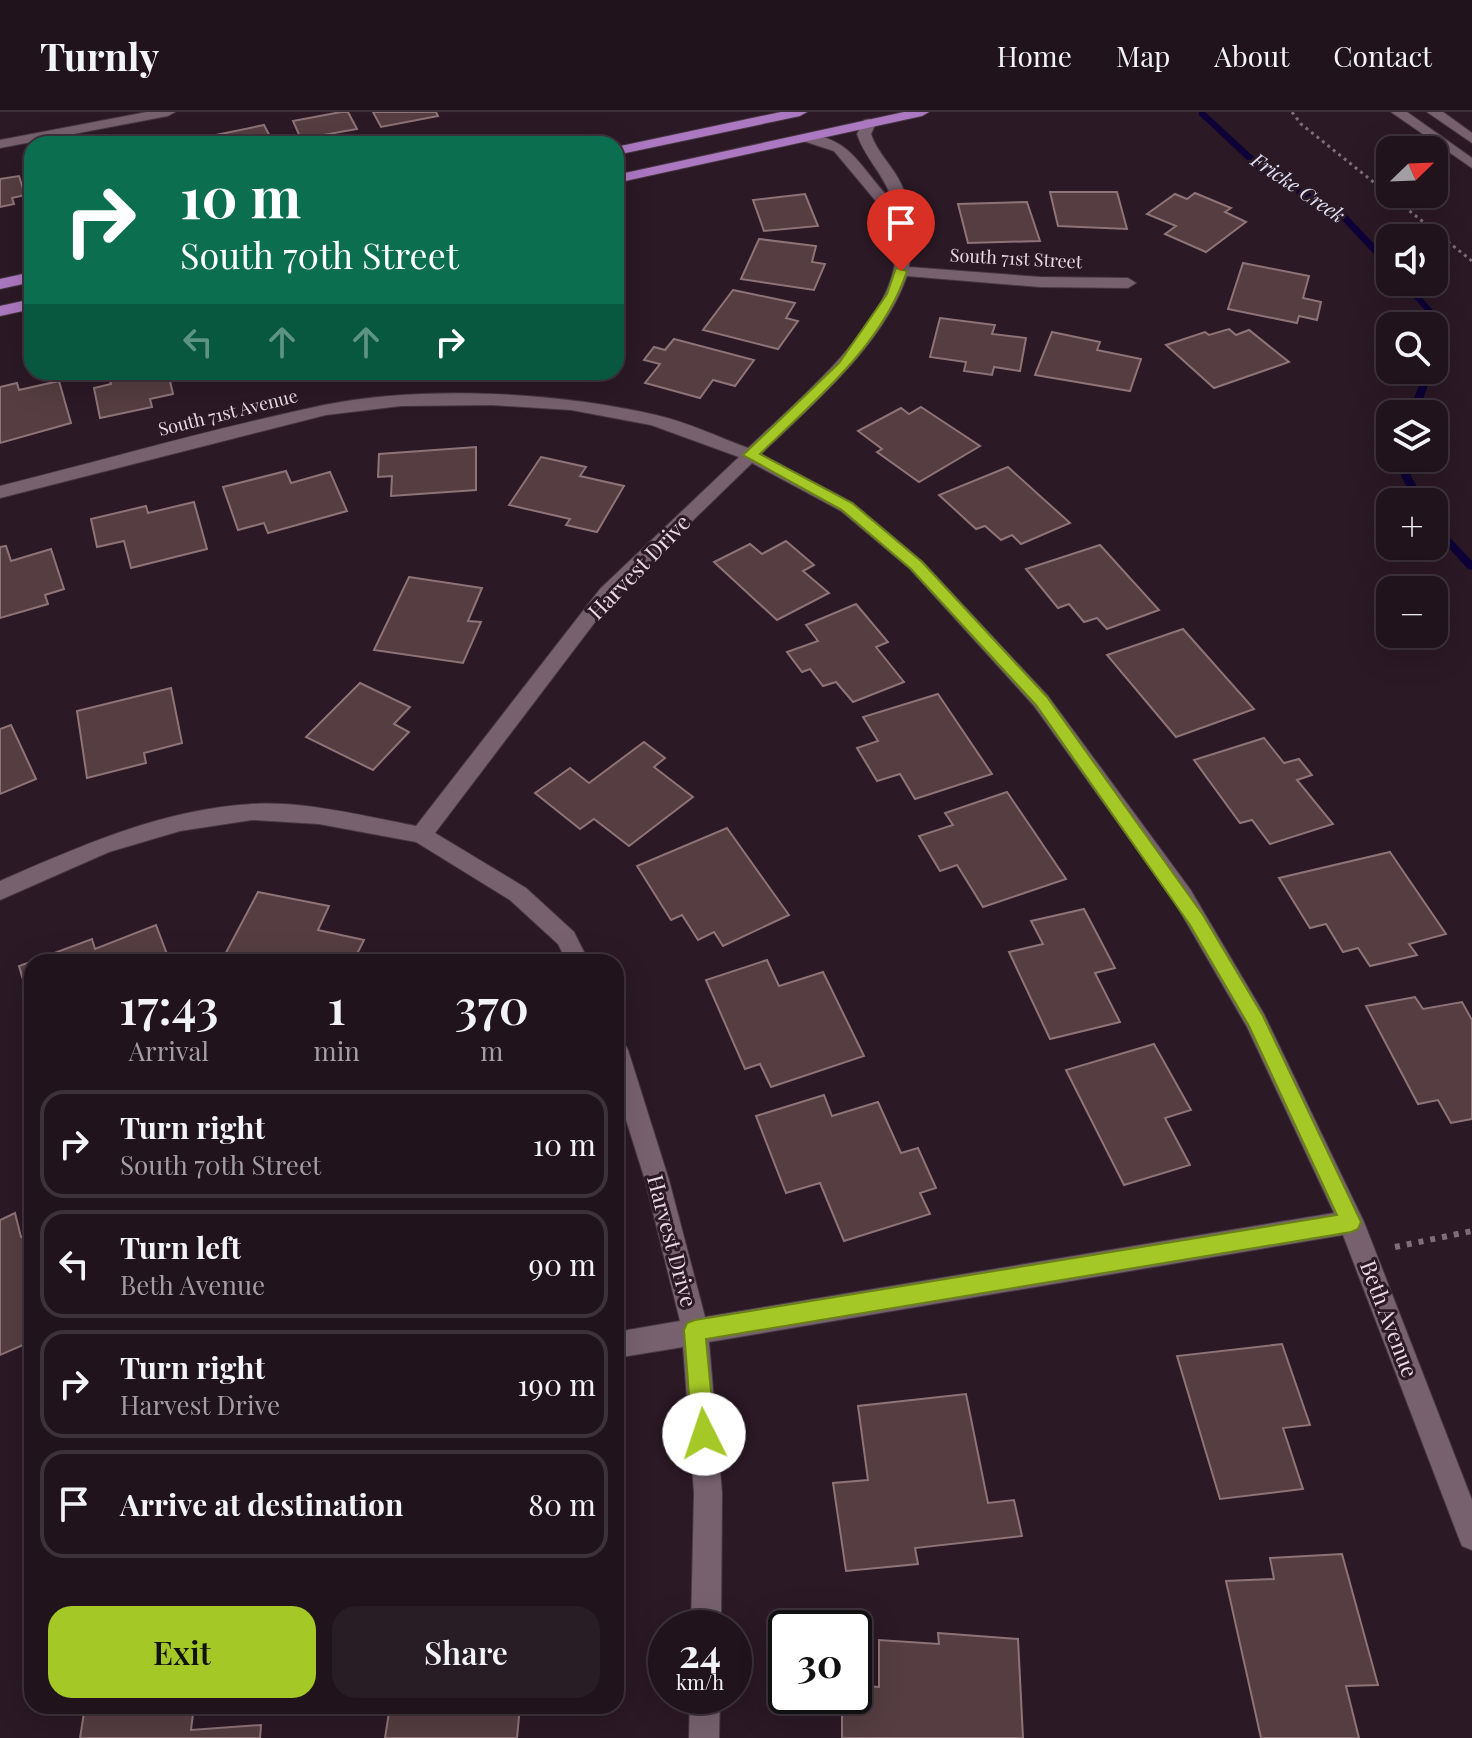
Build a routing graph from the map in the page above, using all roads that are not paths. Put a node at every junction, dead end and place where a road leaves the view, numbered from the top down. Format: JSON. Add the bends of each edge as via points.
{"nodes":[{"id":1,"x":168,"y":112,"type":"edge"},
{"id":2,"x":800,"y":112,"type":"edge"},
{"id":3,"x":922,"y":112,"type":"edge"},
{"id":4,"x":1398,"y":112,"type":"edge"},
{"id":5,"x":1434,"y":112,"type":"edge"},
{"id":6,"x":869,"y":123,"type":"junction"},
{"id":7,"x":44,"y":136,"type":"edge"},
{"id":8,"x":801,"y":138,"type":"junction"},
{"id":9,"x":1472,"y":139,"type":"edge"},
{"id":10,"x":24,"y":140,"type":"edge"},
{"id":11,"x":0,"y":144,"type":"edge"},
{"id":12,"x":624,"y":149,"type":"edge"},
{"id":13,"x":1472,"y":164,"type":"edge"},
{"id":14,"x":624,"y":177,"type":"edge"},
{"id":15,"x":901,"y":215,"type":"junction"},
{"id":16,"x":901,"y":271,"type":"junction"},
{"id":17,"x":24,"y":279,"type":"edge"},
{"id":18,"x":1128,"y":283,"type":"dead end"},
{"id":19,"x":0,"y":284,"type":"edge"},
{"id":20,"x":24,"y":306,"type":"edge"},
{"id":21,"x":0,"y":311,"type":"edge"},
{"id":22,"x":750,"y":455,"type":"junction"},
{"id":23,"x":0,"y":492,"type":"edge"},
{"id":24,"x":421,"y":835,"type":"junction"},
{"id":25,"x":0,"y":891,"type":"edge"},
{"id":26,"x":574,"y":954,"type":"edge"},
{"id":27,"x":624,"y":1075,"type":"edge"},
{"id":28,"x":1351,"y":1222,"type":"junction"},
{"id":29,"x":695,"y":1330,"type":"junction"},
{"id":30,"x":624,"y":1343,"type":"edge"},
{"id":31,"x":1472,"y":1536,"type":"edge"},
{"id":32,"x":706,"y":1610,"type":"edge"},
{"id":33,"x":705,"y":1714,"type":"edge"},
{"id":34,"x":704,"y":1738,"type":"edge"}],
"edges":[{"from":1,"to":7,"type":"street"},
{"from":2,"to":12,"type":"main road"},
{"from":3,"to":6,"type":"main road"},
{"from":4,"to":13,"type":"street"},
{"from":5,"to":9,"type":"street"},
{"from":6,"to":8,"type":"main road"},
{"from":6,"to":15,"type":"street","name":"Harvest Drive","via":[[866,143],[900,192]]},
{"from":8,"to":14,"type":"main road"},
{"from":8,"to":15,"type":"street","via":[[843,149]]},
{"from":10,"to":11,"type":"street"},
{"from":15,"to":16,"type":"street","name":"Harvest Drive"},
{"from":16,"to":18,"type":"street","name":"South 71st Street"},
{"from":16,"to":22,"type":"street","name":"Harvest Drive","via":[[893,294],[844,365]]},
{"from":17,"to":19,"type":"main road"},
{"from":20,"to":21,"type":"main road"},
{"from":22,"to":23,"type":"street","name":"South 71st Avenue","via":[[655,420],[571,405],[401,401],[326,410]]},
{"from":22,"to":24,"type":"street","name":"Harvest Drive","via":[[607,593]]},
{"from":22,"to":28,"type":"street","name":"Beth Avenue","via":[[847,507],[916,565],[1041,701],[1189,907],[1256,1021]]},
{"from":24,"to":25,"type":"street","via":[[319,816],[252,812],[180,823],[103,845]]},
{"from":24,"to":26,"type":"street","via":[[518,894],[566,938]]},
{"from":27,"to":29,"type":"street","name":"Harvest Drive"},
{"from":28,"to":29,"type":"street"},
{"from":28,"to":31,"type":"street","name":"Beth Avenue"},
{"from":29,"to":30,"type":"street"},
{"from":29,"to":32,"type":"street","name":"Harvest Drive","via":[[708,1493]]},
{"from":33,"to":34,"type":"street"}]}
